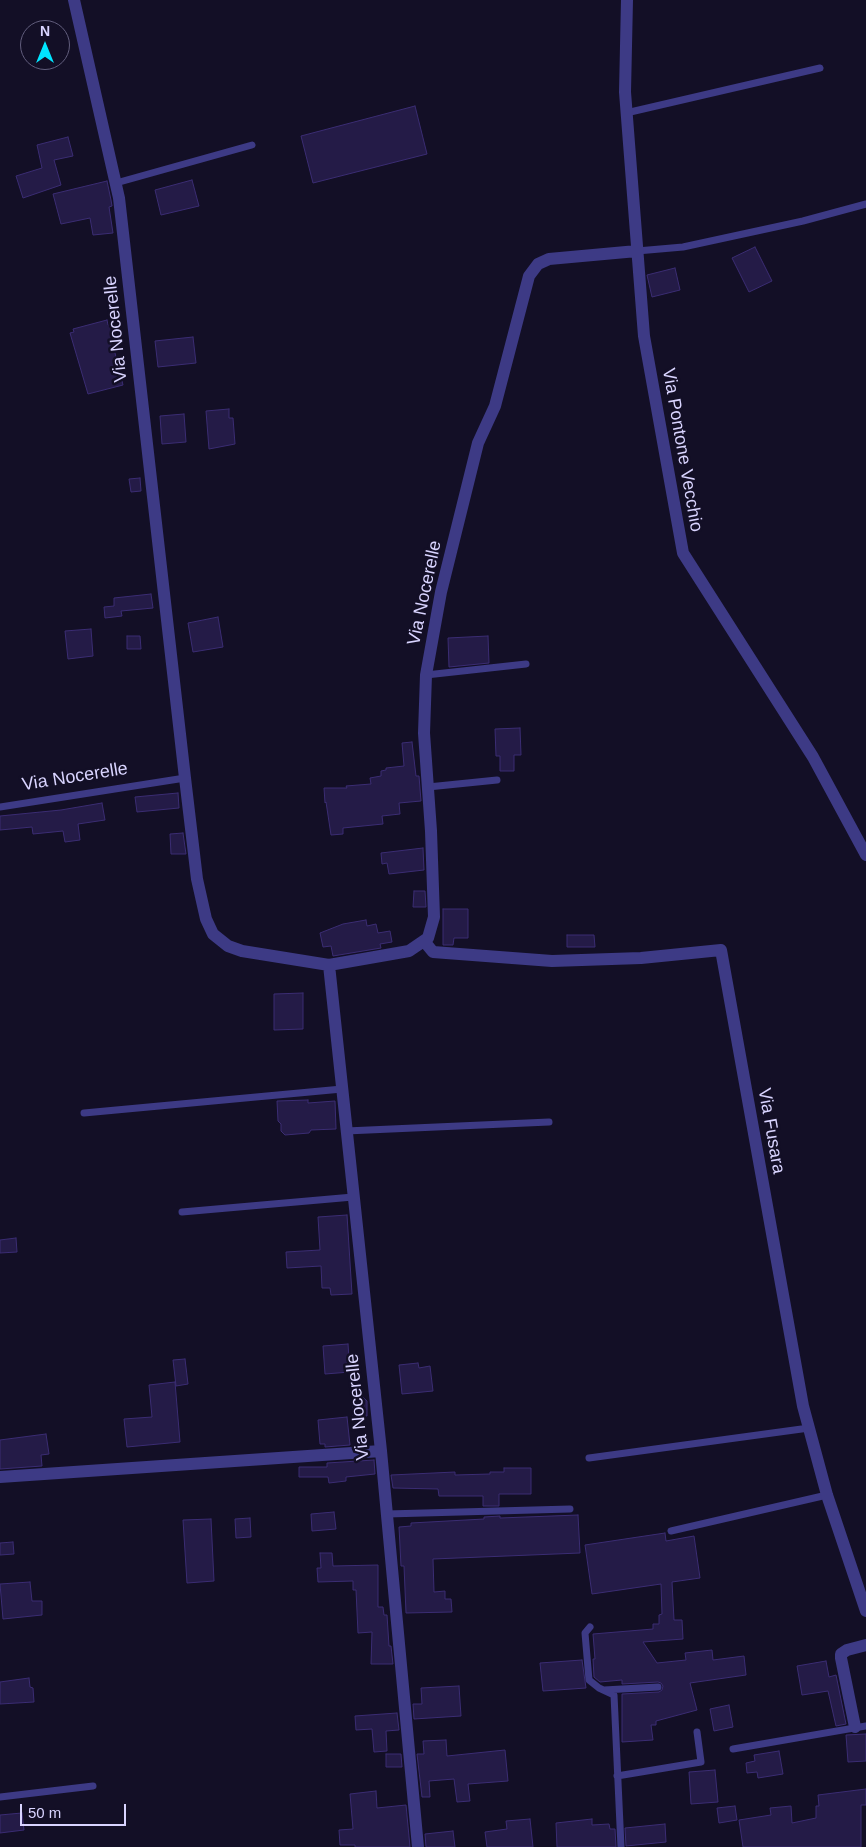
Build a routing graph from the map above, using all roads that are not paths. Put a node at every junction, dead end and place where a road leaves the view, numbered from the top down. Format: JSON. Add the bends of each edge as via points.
{"nodes":[{"id":1,"x":74,"y":0,"type":"edge"},
{"id":2,"x":627,"y":0,"type":"edge"},
{"id":3,"x":820,"y":68,"type":"dead end"},
{"id":4,"x":626,"y":112,"type":"junction"},
{"id":5,"x":252,"y":145,"type":"dead end"},
{"id":6,"x":116,"y":183,"type":"junction"},
{"id":7,"x":866,"y":204,"type":"edge"},
{"id":8,"x":637,"y":251,"type":"junction"},
{"id":9,"x":526,"y":664,"type":"dead end"},
{"id":10,"x":426,"y":675,"type":"junction"},
{"id":11,"x":185,"y":778,"type":"junction"},
{"id":12,"x":497,"y":780,"type":"dead end"},
{"id":13,"x":428,"y":787,"type":"junction"},
{"id":14,"x":0,"y":807,"type":"edge"},
{"id":15,"x":866,"y":855,"type":"edge"},
{"id":16,"x":424,"y":941,"type":"junction"},
{"id":17,"x":328,"y":965,"type":"junction"},
{"id":18,"x":342,"y":1089,"type":"junction"},
{"id":19,"x":84,"y":1113,"type":"dead end"},
{"id":20,"x":549,"y":1122,"type":"dead end"},
{"id":21,"x":346,"y":1131,"type":"junction"},
{"id":22,"x":354,"y":1198,"type":"junction"},
{"id":23,"x":182,"y":1212,"type":"dead end"},
{"id":24,"x":809,"y":1428,"type":"junction"},
{"id":25,"x":381,"y":1450,"type":"junction"},
{"id":26,"x":589,"y":1458,"type":"dead end"},
{"id":27,"x":0,"y":1477,"type":"edge"},
{"id":28,"x":827,"y":1495,"type":"junction"},
{"id":29,"x":570,"y":1509,"type":"dead end"},
{"id":30,"x":387,"y":1514,"type":"junction"},
{"id":31,"x":671,"y":1530,"type":"dead end"},
{"id":32,"x":866,"y":1611,"type":"edge"},
{"id":33,"x":590,"y":1627,"type":"dead end"},
{"id":34,"x":866,"y":1644,"type":"edge"},
{"id":35,"x":658,"y":1687,"type":"dead end"},
{"id":36,"x":604,"y":1690,"type":"junction"},
{"id":37,"x":860,"y":1727,"type":"edge"},
{"id":38,"x":697,"y":1732,"type":"dead end"},
{"id":39,"x":733,"y":1749,"type":"dead end"},
{"id":40,"x":618,"y":1776,"type":"junction"},
{"id":41,"x":94,"y":1786,"type":"dead end"},
{"id":42,"x":0,"y":1797,"type":"edge"},
{"id":43,"x":418,"y":1847,"type":"edge"},
{"id":44,"x":621,"y":1847,"type":"edge"}],
"edges":[{"from":1,"to":6,"type":"street","name":"Via Nocerelle"},
{"from":2,"to":4,"type":"street","name":"Via Pontone Vecchio"},
{"from":3,"to":4,"type":"lane"},
{"from":4,"to":8,"type":"street","name":"Via Pontone Vecchio"},
{"from":5,"to":6,"type":"lane"},
{"from":6,"to":11,"type":"street","name":"Via Nocerelle"},
{"from":7,"to":8,"type":"lane","via":[[692,245]]},
{"from":8,"to":10,"type":"street","name":"Via Nocerelle","via":[[549,259],[538,264],[529,276],[495,406],[478,443],[441,592]]},
{"from":8,"to":15,"type":"street","name":"Via Pontone Vecchio","via":[[644,336],[682,553],[813,756]]},
{"from":9,"to":10,"type":"lane"},
{"from":10,"to":13,"type":"street","name":"Via Nocerelle","via":[[424,733]]},
{"from":11,"to":14,"type":"lane","name":"Via Nocerelle"},
{"from":11,"to":17,"type":"street","name":"Via Nocerelle","via":[[197,879],[206,919],[213,934],[228,946],[242,951]]},
{"from":12,"to":13,"type":"lane"},
{"from":13,"to":16,"type":"street","name":"Via Nocerelle","via":[[434,917],[428,938]]},
{"from":16,"to":17,"type":"street","name":"Via Nocerelle","via":[[409,951]]},
{"from":16,"to":24,"type":"street","name":"Via Fusara","via":[[433,952],[552,961],[641,958],[721,950]]},
{"from":17,"to":18,"type":"street","name":"Via Nocerelle"},
{"from":18,"to":19,"type":"lane"},
{"from":18,"to":21,"type":"street","name":"Via Nocerelle"},
{"from":20,"to":21,"type":"lane"},
{"from":21,"to":22,"type":"street","name":"Via Nocerelle"},
{"from":22,"to":23,"type":"lane"},
{"from":22,"to":25,"type":"street","name":"Via Nocerelle"},
{"from":24,"to":26,"type":"lane"},
{"from":24,"to":28,"type":"street","name":"Via Fusara"},
{"from":25,"to":27,"type":"street"},
{"from":25,"to":30,"type":"street","name":"Via Nocerelle"},
{"from":28,"to":31,"type":"lane"},
{"from":28,"to":32,"type":"street","name":"Via Fusara"},
{"from":29,"to":30,"type":"lane"},
{"from":30,"to":43,"type":"street","name":"Via Nocerelle"},
{"from":33,"to":36,"type":"lane","via":[[585,1634],[590,1680]]},
{"from":34,"to":37,"type":"street","via":[[841,1654]]},
{"from":35,"to":36,"type":"lane"},
{"from":36,"to":40,"type":"lane","via":[[614,1695]]},
{"from":37,"to":39,"type":"lane"},
{"from":38,"to":40,"type":"lane","via":[[701,1762]]},
{"from":40,"to":44,"type":"lane"},
{"from":41,"to":42,"type":"lane"}]}
